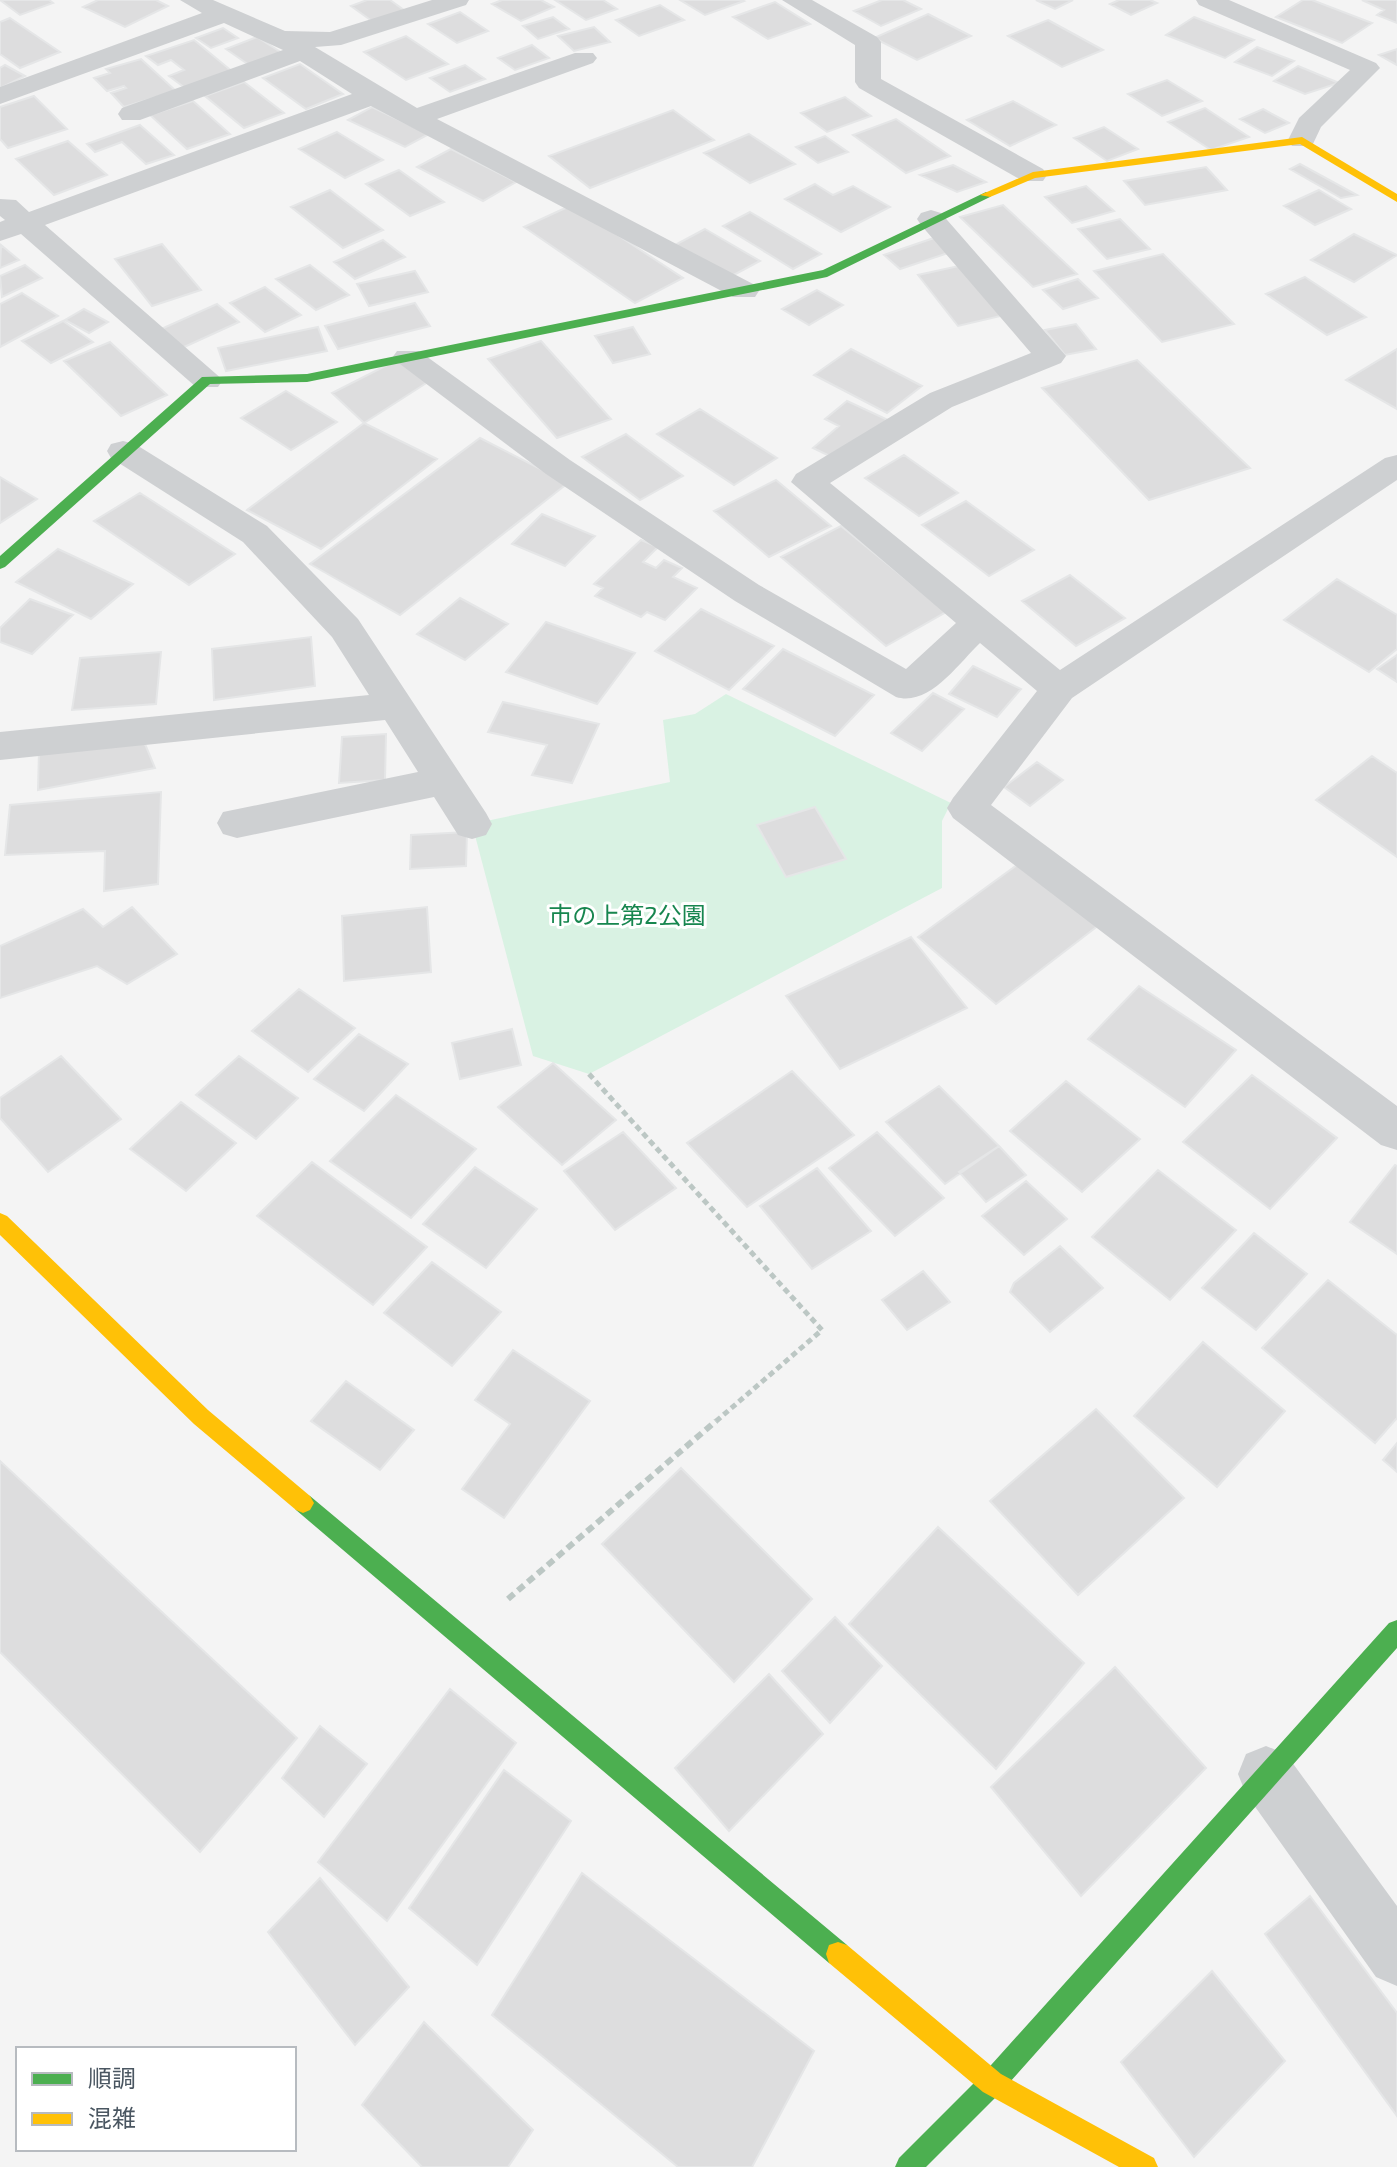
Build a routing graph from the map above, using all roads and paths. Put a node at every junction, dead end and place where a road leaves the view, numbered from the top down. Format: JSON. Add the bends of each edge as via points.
{"nodes":[{"id":1,"x":457,"y":0,"type":"edge"},
{"id":2,"x":794,"y":0,"type":"edge"},
{"id":3,"x":1208,"y":0,"type":"edge"},
{"id":4,"x":210,"y":5,"type":"edge"},
{"id":5,"x":293,"y":45,"type":"junction"},
{"id":6,"x":584,"y":58,"type":"dead end"},
{"id":7,"x":0,"y":96,"type":"edge"},
{"id":8,"x":373,"y":96,"type":"junction"},
{"id":9,"x":131,"y":114,"type":"dead end"},
{"id":10,"x":415,"y":118,"type":"junction"},
{"id":11,"x":1302,"y":140,"type":"junction"},
{"id":12,"x":1033,"y":175,"type":"junction"},
{"id":13,"x":1397,"y":199,"type":"edge"},
{"id":14,"x":0,"y":201,"type":"edge"},
{"id":15,"x":931,"y":219,"type":"junction"},
{"id":16,"x":12,"y":227,"type":"edge"},
{"id":17,"x":744,"y":291,"type":"junction"},
{"id":18,"x":408,"y":358,"type":"junction"},
{"id":19,"x":207,"y":380,"type":"junction"},
{"id":20,"x":123,"y":451,"type":"junction"},
{"id":21,"x":1397,"y":465,"type":"edge"},
{"id":22,"x":0,"y":564,"type":"edge"},
{"id":23,"x":979,"y":623,"type":"junction"},
{"id":24,"x":1059,"y":689,"type":"junction"},
{"id":25,"x":395,"y":706,"type":"junction"},
{"id":26,"x":0,"y":746,"type":"edge"},
{"id":27,"x":444,"y":781,"type":"junction"},
{"id":28,"x":237,"y":823,"type":"dead end"},
{"id":29,"x":472,"y":824,"type":"dead end"},
{"id":30,"x":589,"y":1074,"type":"dead end"},
{"id":31,"x":1397,"y":1131,"type":"edge"},
{"id":32,"x":0,"y":1222,"type":"edge"},
{"id":33,"x":1397,"y":1631,"type":"edge"},
{"id":34,"x":465,"y":1636,"type":"junction"},
{"id":35,"x":1266,"y":1774,"type":"junction"},
{"id":36,"x":1397,"y":1956,"type":"edge"},
{"id":37,"x":992,"y":2083,"type":"junction"},
{"id":38,"x":908,"y":2167,"type":"edge"},
{"id":39,"x":1145,"y":2167,"type":"edge"}],
"edges":[{"from":1,"to":5,"type":"street","via":[[332,40]]},
{"from":2,"to":12,"type":"street","via":[[868,42],[868,82]]},
{"from":3,"to":11,"type":"street","via":[[1367,68],[1309,124]]},
{"from":4,"to":5,"type":"street"},
{"from":4,"to":7,"type":"street"},
{"from":5,"to":8,"type":"street"},
{"from":5,"to":9,"type":"street"},
{"from":6,"to":10,"type":"street"},
{"from":8,"to":10,"type":"street"},
{"from":8,"to":16,"type":"street"},
{"from":10,"to":17,"type":"street"},
{"from":11,"to":12,"type":"street"},
{"from":11,"to":13,"type":"street"},
{"from":12,"to":15,"type":"street"},
{"from":14,"to":16,"type":"street"},
{"from":15,"to":17,"type":"street","via":[[827,273]]},
{"from":15,"to":23,"type":"street","via":[[1050,356],[941,400],[808,482]]},
{"from":16,"to":19,"type":"street"},
{"from":17,"to":18,"type":"street"},
{"from":18,"to":19,"type":"street","via":[[307,378]]},
{"from":18,"to":23,"type":"street","via":[[558,467],[747,593],[909,688]]},
{"from":19,"to":20,"type":"street"},
{"from":20,"to":22,"type":"street"},
{"from":20,"to":25,"type":"street","via":[[255,534],[345,628]]},
{"from":21,"to":24,"type":"street"},
{"from":23,"to":24,"type":"street"},
{"from":24,"to":31,"type":"street","via":[[967,808]]},
{"from":25,"to":26,"type":"street"},
{"from":25,"to":27,"type":"street"},
{"from":27,"to":28,"type":"street"},
{"from":27,"to":29,"type":"street"},
{"from":30,"to":34,"type":"path","via":[[822,1330]]},
{"from":32,"to":34,"type":"street","via":[[201,1417]]},
{"from":33,"to":35,"type":"street"},
{"from":34,"to":37,"type":"street"},
{"from":35,"to":36,"type":"street"},
{"from":35,"to":37,"type":"street"},
{"from":37,"to":38,"type":"street"},
{"from":37,"to":39,"type":"street"}]}
